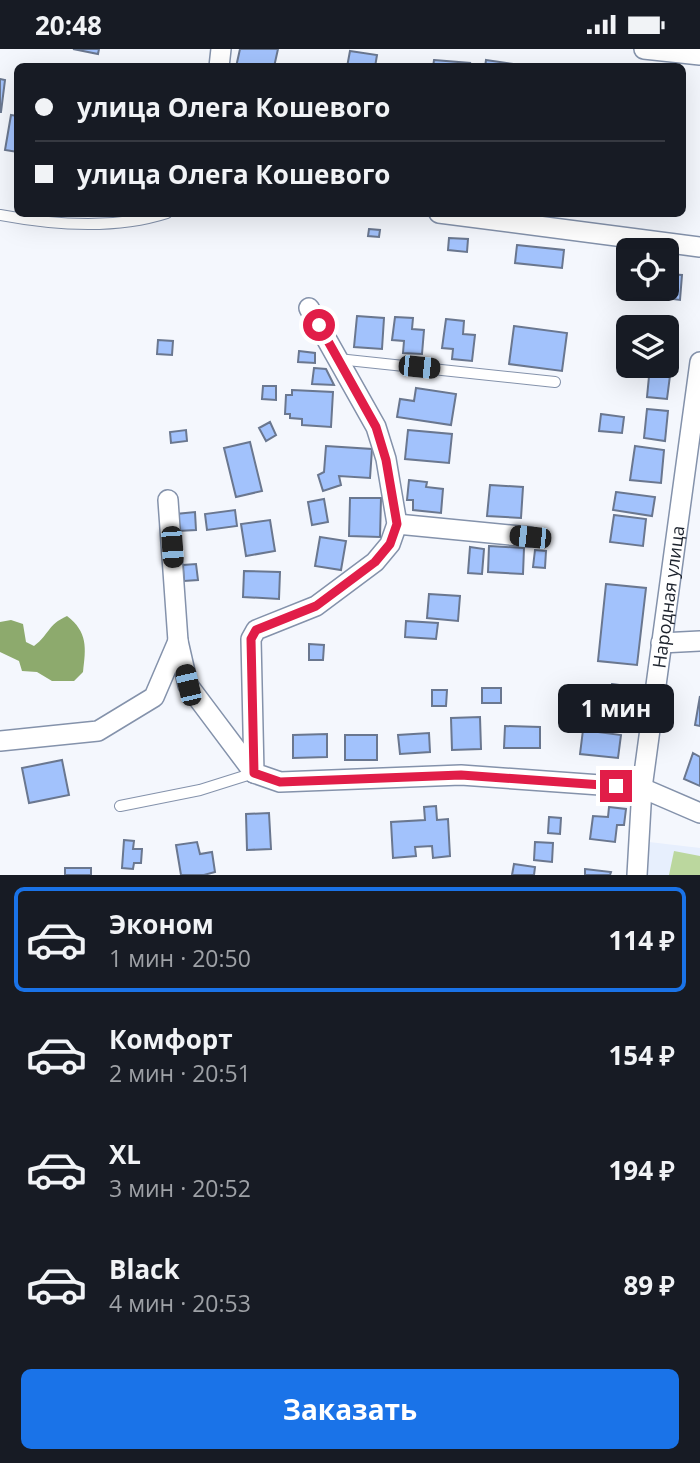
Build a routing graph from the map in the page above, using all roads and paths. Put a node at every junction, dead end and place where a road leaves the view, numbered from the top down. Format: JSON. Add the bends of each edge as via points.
{"nodes":[{"id":1,"x":644,"y":49,"type":"edge"},
{"id":2,"x":700,"y":55,"type":"edge"},
{"id":3,"x":0,"y":215,"type":"edge"},
{"id":4,"x":155,"y":217,"type":"edge"},
{"id":5,"x":470,"y":217,"type":"edge"},
{"id":6,"x":700,"y":247,"type":"edge"},
{"id":7,"x":309,"y":308,"type":"dead end"},
{"id":8,"x":338,"y":359,"type":"junction"},
{"id":9,"x":700,"y":362,"type":"edge"},
{"id":10,"x":555,"y":382,"type":"dead end"},
{"id":11,"x":168,"y":500,"type":"dead end"},
{"id":12,"x":397,"y":524,"type":"junction"},
{"id":13,"x":530,"y":537,"type":"dead end"},
{"id":14,"x":178,"y":641,"type":"junction"},
{"id":15,"x":700,"y":641,"type":"edge"},
{"id":16,"x":661,"y":643,"type":"junction"},
{"id":17,"x":0,"y":741,"type":"edge"},
{"id":18,"x":254,"y":773,"type":"junction"},
{"id":19,"x":642,"y":788,"type":"junction"},
{"id":20,"x":120,"y":806,"type":"dead end"},
{"id":21,"x":700,"y":813,"type":"edge"},
{"id":22,"x":637,"y":875,"type":"edge"}],
"edges":[{"from":1,"to":2,"type":"street"},
{"from":3,"to":4,"type":"lane","via":[[42,223]]},
{"from":5,"to":6,"type":"street"},
{"from":7,"to":8,"type":"street"},
{"from":8,"to":10,"type":"lane"},
{"from":8,"to":12,"type":"street","via":[[376,427]]},
{"from":9,"to":16,"type":"street","name":"Народная улица"},
{"from":11,"to":14,"type":"street"},
{"from":12,"to":13,"type":"street"},
{"from":12,"to":18,"type":"street","via":[[390,544],[375,562],[316,606],[256,630],[251,639]]},
{"from":14,"to":17,"type":"street","via":[[154,697],[98,731]]},
{"from":14,"to":18,"type":"street","via":[[188,685]]},
{"from":15,"to":16,"type":"street"},
{"from":16,"to":19,"type":"street","name":"Народная улица"},
{"from":18,"to":19,"type":"street","via":[[280,782],[461,775]]},
{"from":18,"to":20,"type":"lane","via":[[200,790]]},
{"from":19,"to":21,"type":"street"},
{"from":19,"to":22,"type":"street","name":"Народная улица"}]}
